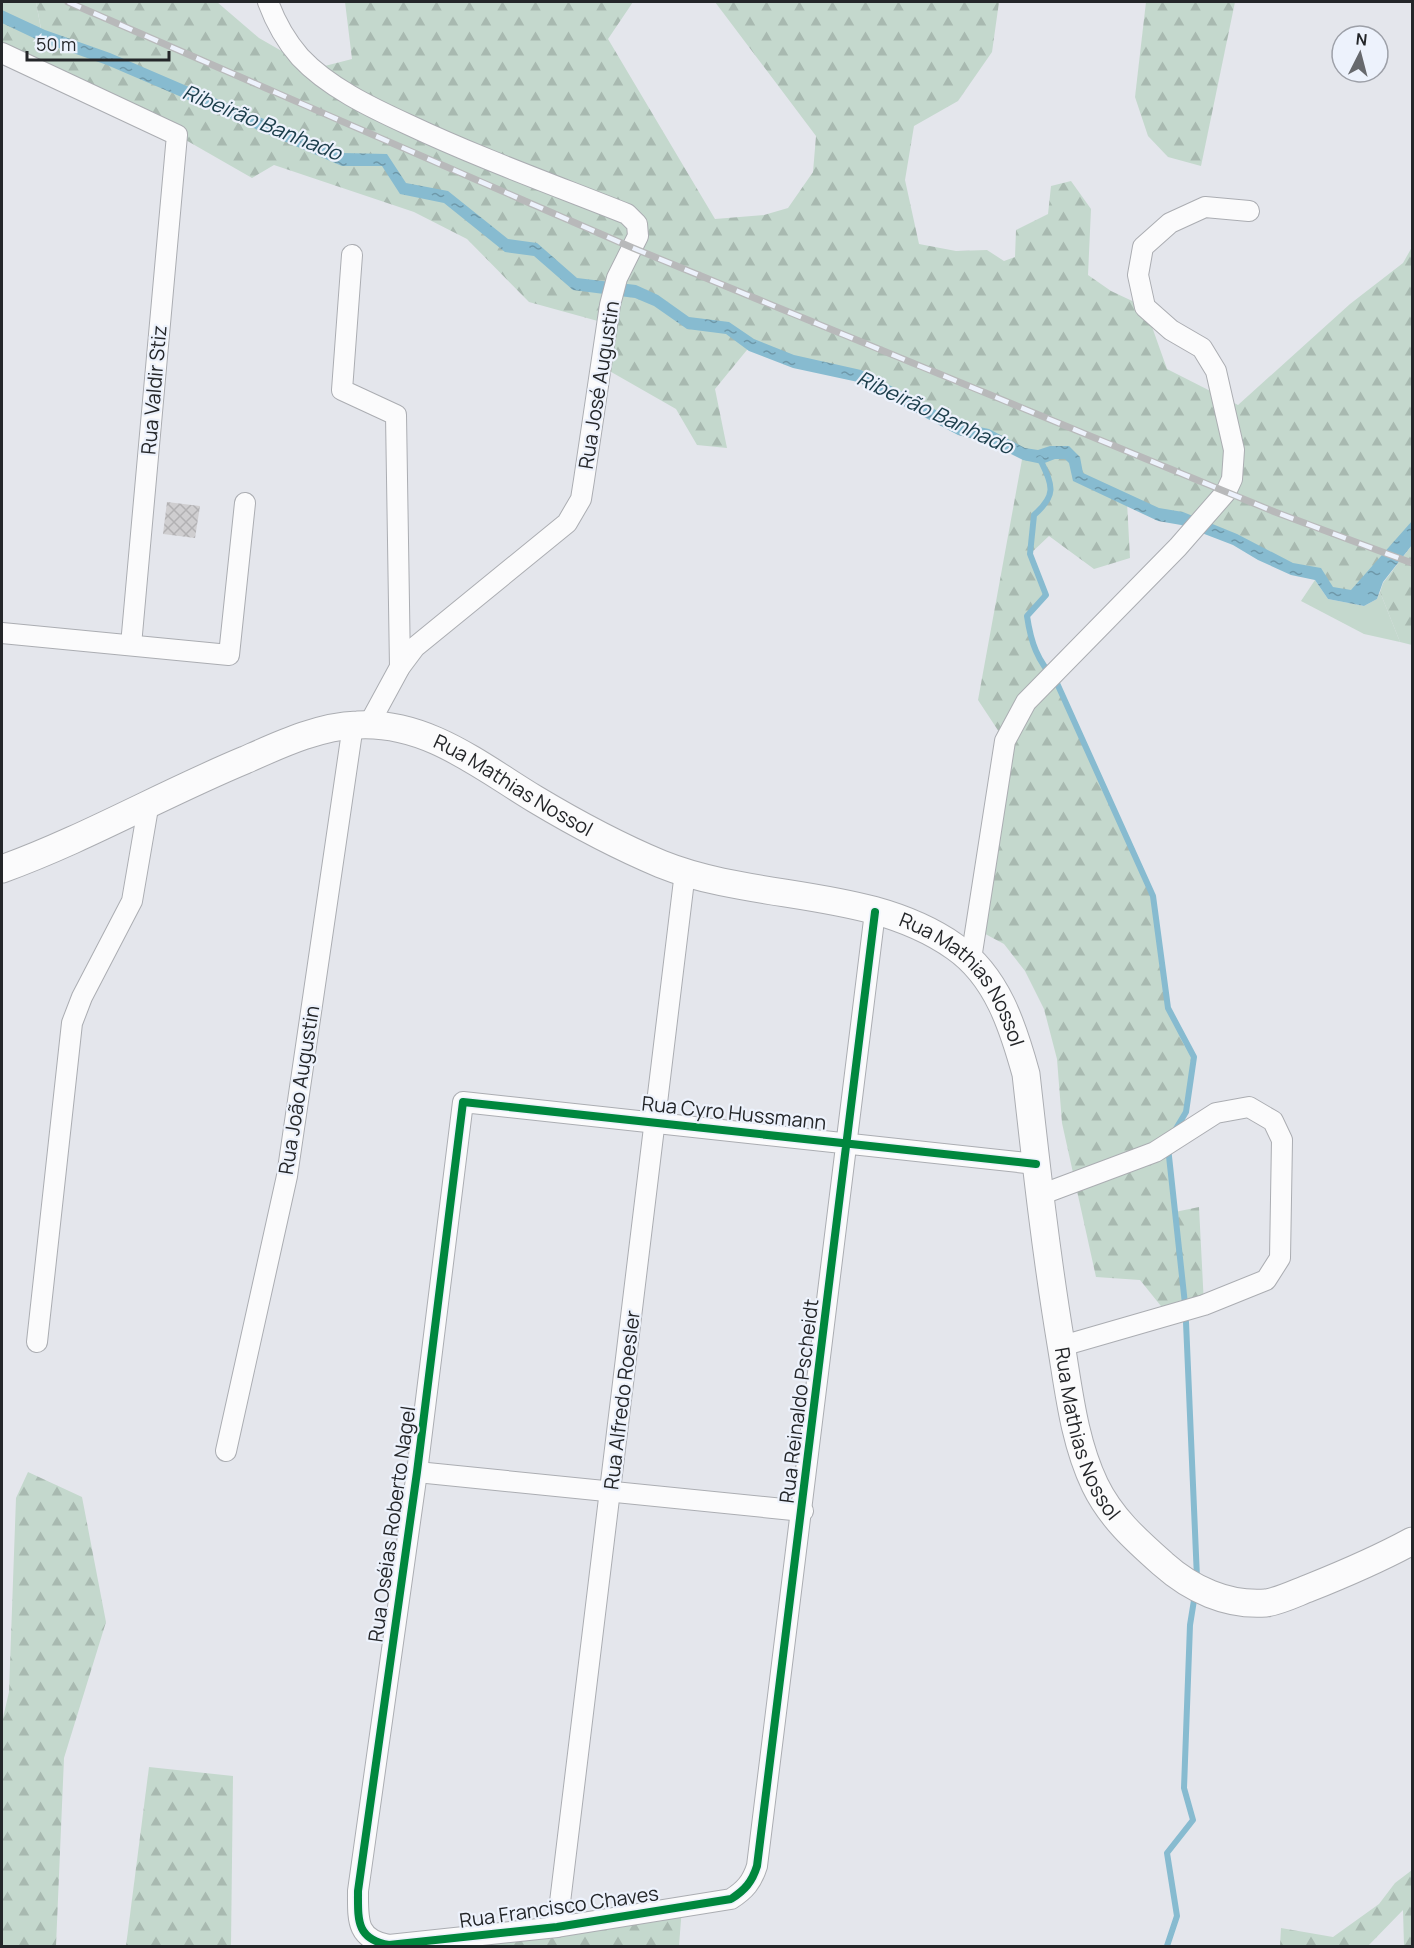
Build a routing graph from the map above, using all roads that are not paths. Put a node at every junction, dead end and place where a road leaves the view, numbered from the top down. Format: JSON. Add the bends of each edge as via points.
{"nodes":[{"id":1,"x":268,"y":2,"type":"edge"},
{"id":2,"x":2,"y":53,"type":"edge"},
{"id":3,"x":1249,"y":211,"type":"dead end"},
{"id":4,"x":352,"y":255,"type":"dead end"},
{"id":5,"x":245,"y":503,"type":"dead end"},
{"id":6,"x":2,"y":633,"type":"edge"},
{"id":7,"x":132,"y":645,"type":"junction"},
{"id":8,"x":400,"y":667,"type":"junction"},
{"id":9,"x":361,"y":724,"type":"junction"},
{"id":10,"x":148,"y":802,"type":"junction"},
{"id":11,"x":2,"y":869,"type":"edge"},
{"id":12,"x":685,"y":872,"type":"junction"},
{"id":13,"x":875,"y":912,"type":"junction"},
{"id":14,"x":971,"y":959,"type":"junction"},
{"id":15,"x":463,"y":1102,"type":"joint"},
{"id":16,"x":656,"y":1122,"type":"junction"},
{"id":17,"x":847,"y":1142,"type":"junction"},
{"id":18,"x":1036,"y":1164,"type":"junction"},
{"id":19,"x":1040,"y":1196,"type":"junction"},
{"id":20,"x":37,"y":1342,"type":"dead end"},
{"id":21,"x":1062,"y":1346,"type":"junction"},
{"id":22,"x":226,"y":1451,"type":"dead end"},
{"id":23,"x":417,"y":1472,"type":"junction"},
{"id":24,"x":611,"y":1491,"type":"junction"},
{"id":25,"x":803,"y":1511,"type":"junction"},
{"id":26,"x":1413,"y":1541,"type":"edge"},
{"id":27,"x":744,"y":1891,"type":"joint"},
{"id":28,"x":557,"y":1927,"type":"junction"},
{"id":29,"x":376,"y":1944,"type":"edge"}],
"edges":[{"from":1,"to":8,"type":"street","name":"Rua José Augustin","via":[[285,37],[300,56],[359,100],[465,150],[627,214],[637,224],[638,236],[617,278],[602,341],[585,480],[575,512],[553,535],[434,630]]},
{"from":2,"to":7,"type":"street","name":"Rua Valdir Stiz","via":[[177,135]]},
{"from":3,"to":14,"type":"street","via":[[1205,207],[1170,223],[1143,247],[1137,275],[1144,307],[1171,330],[1202,348],[1216,371],[1234,450],[1232,479],[1226,492],[1178,547],[1026,702],[1005,741]]},
{"from":4,"to":8,"type":"street","via":[[342,390],[396,415]]},
{"from":5,"to":7,"type":"street","via":[[229,655]]},
{"from":6,"to":7,"type":"street"},
{"from":8,"to":9,"type":"street","name":"Rua José Augustin"},
{"from":9,"to":10,"type":"street","name":"Rua Mathias Nossol","via":[[332,728],[271,749]]},
{"from":9,"to":12,"type":"street","name":"Rua Mathias Nossol","via":[[414,731],[444,743],[571,819],[641,855]]},
{"from":9,"to":22,"type":"street","name":"Rua João Augustin","via":[[286,1176]]},
{"from":10,"to":11,"type":"street","name":"Rua Mathias Nossol"},
{"from":10,"to":20,"type":"street","via":[[132,901],[72,1023]]},
{"from":12,"to":13,"type":"street","name":"Rua Mathias Nossol"},
{"from":12,"to":16,"type":"street","name":"Rua Alfredo Roesler"},
{"from":13,"to":14,"type":"street","name":"Rua Mathias Nossol","via":[[935,934]]},
{"from":13,"to":17,"type":"street","name":"Rua Reinaldo Pscheidt"},
{"from":14,"to":18,"type":"street","name":"Rua Mathias Nossol","via":[[998,996],[1017,1043],[1026,1074]]},
{"from":15,"to":16,"type":"street","name":"Rua Cyro Hussmann"},
{"from":15,"to":23,"type":"street","name":"Rua Oséias Roberto Nagel"},
{"from":16,"to":17,"type":"street","name":"Rua Cyro Hussmann"},
{"from":16,"to":24,"type":"street","name":"Rua Alfredo Roesler"},
{"from":17,"to":18,"type":"street","name":"Rua Cyro Hussmann"},
{"from":17,"to":25,"type":"street","name":"Rua Reinaldo Pscheidt"},
{"from":18,"to":19,"type":"street","name":"Rua Mathias Nossol"},
{"from":19,"to":21,"type":"street","name":"Rua Mathias Nossol"},
{"from":19,"to":21,"type":"street","via":[[1155,1152],[1216,1113],[1249,1107],[1273,1121],[1282,1140],[1280,1258],[1266,1280],[1204,1305]]},
{"from":21,"to":26,"type":"street","name":"Rua Mathias Nossol","via":[[1075,1421],[1096,1486],[1122,1528],[1194,1588],[1219,1598],[1267,1603],[1376,1561]]},
{"from":23,"to":24,"type":"street"},
{"from":23,"to":29,"type":"street","name":"Rua Oséias Roberto Nagel","via":[[358,1891],[361,1928]]},
{"from":24,"to":25,"type":"street"},
{"from":24,"to":28,"type":"street","name":"Rua Alfredo Roesler"},
{"from":25,"to":27,"type":"street","name":"Rua Reinaldo Pscheidt","via":[[757,1866]]},
{"from":27,"to":28,"type":"street","name":"Rua Francisco Chaves","via":[[731,1899]]},
{"from":28,"to":29,"type":"street","name":"Rua Francisco Chaves"}]}
